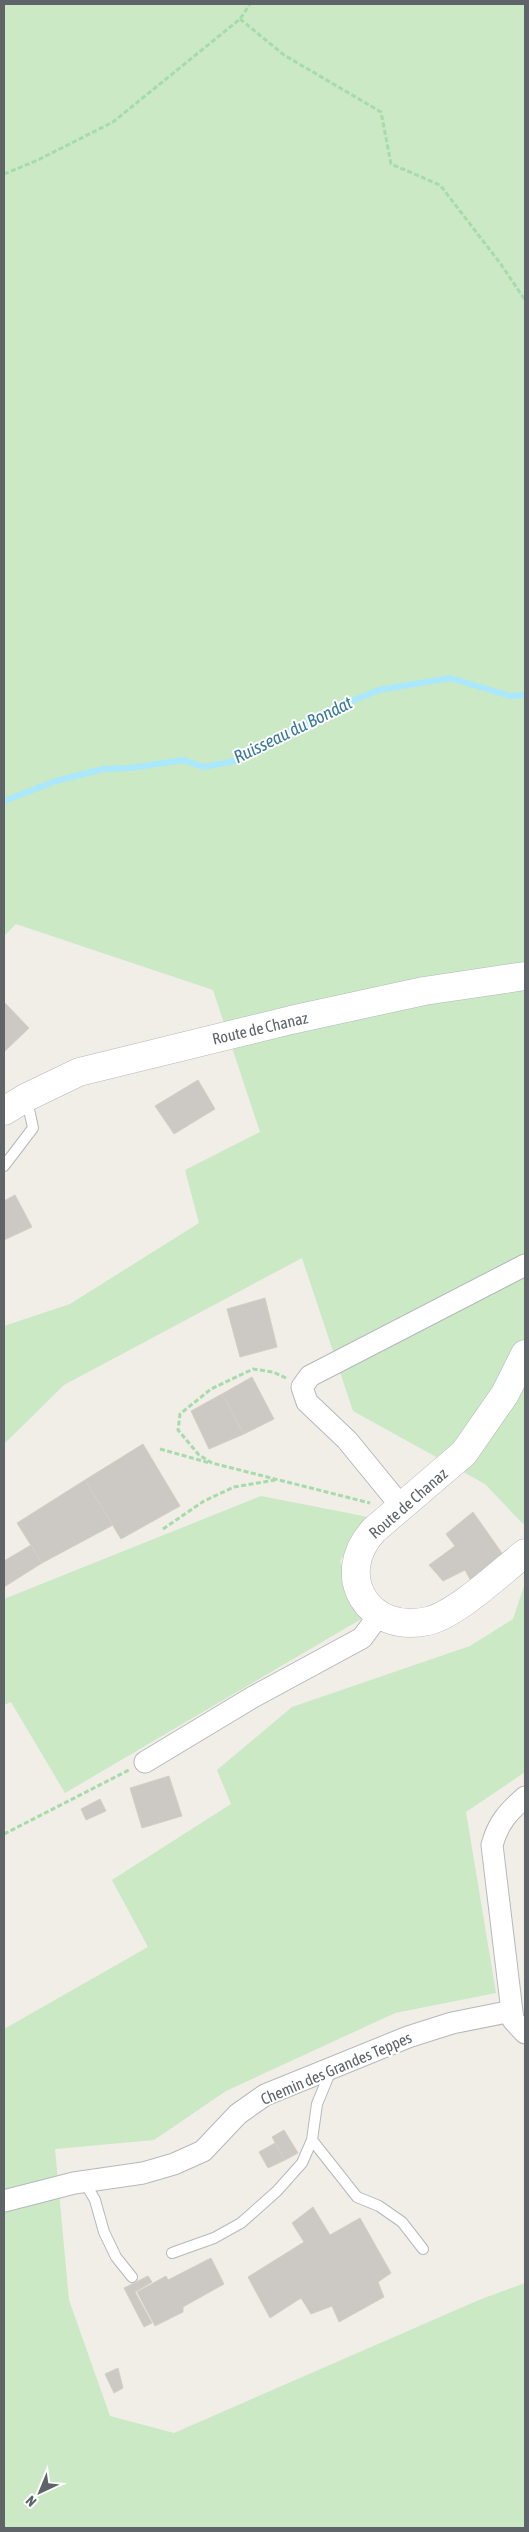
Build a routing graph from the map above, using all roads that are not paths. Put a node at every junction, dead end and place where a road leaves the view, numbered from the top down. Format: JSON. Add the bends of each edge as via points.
{"nodes":[{"id":1,"x":525,"y":976,"type":"edge"},
{"id":2,"x":27,"y":1097,"type":"junction"},
{"id":3,"x":4,"y":1111,"type":"edge"},
{"id":4,"x":4,"y":1166,"type":"edge"},
{"id":5,"x":525,"y":1265,"type":"edge"},
{"id":6,"x":525,"y":1354,"type":"edge"},
{"id":7,"x":399,"y":1508,"type":"junction"},
{"id":8,"x":525,"y":1553,"type":"edge"},
{"id":9,"x":379,"y":1615,"type":"junction"},
{"id":10,"x":145,"y":1762,"type":"road end"},
{"id":11,"x":525,"y":1797,"type":"edge"},
{"id":12,"x":512,"y":2011,"type":"junction"},
{"id":13,"x":525,"y":2034,"type":"edge"},
{"id":14,"x":332,"y":2067,"type":"junction"},
{"id":15,"x":312,"y":2140,"type":"junction"},
{"id":16,"x":84,"y":2181,"type":"junction"},
{"id":17,"x":4,"y":2202,"type":"edge"},
{"id":18,"x":423,"y":2249,"type":"dead end"},
{"id":19,"x":172,"y":2253,"type":"dead end"},
{"id":20,"x":132,"y":2276,"type":"dead end"}],
"edges":[{"from":1,"to":2,"type":"street","name":"Route de Chanaz","via":[[415,993],[108,1064],[79,1072]]},
{"from":2,"to":3,"type":"street","name":"Route de Chanaz"},
{"from":2,"to":4,"type":"lane","via":[[33,1128]]},
{"from":5,"to":7,"type":"street","via":[[310,1376],[302,1387],[308,1402],[348,1440]]},
{"from":6,"to":7,"type":"street","name":"Route de Chanaz","via":[[504,1394],[464,1453]]},
{"from":7,"to":9,"type":"street","name":"Route de Chanaz","via":[[363,1541],[354,1568],[360,1593],[367,1605]]},
{"from":8,"to":9,"type":"street","via":[[470,1597],[430,1621],[393,1621]]},
{"from":9,"to":10,"type":"street","via":[[362,1638],[253,1696]]},
{"from":11,"to":12,"type":"street","via":[[496,1828],[492,1845]]},
{"from":12,"to":13,"type":"street","via":[[517,2027]]},
{"from":12,"to":14,"type":"street","name":"Chemin des Grandes Teppes","via":[[452,2023]]},
{"from":14,"to":15,"type":"lane","via":[[317,2104]]},
{"from":14,"to":16,"type":"street","name":"Chemin des Grandes Teppes","via":[[265,2095],[238,2114],[203,2151],[143,2173]]},
{"from":15,"to":18,"type":"lane","via":[[357,2197],[379,2206],[402,2222]]},
{"from":15,"to":19,"type":"lane","via":[[302,2163],[242,2223],[214,2238]]},
{"from":16,"to":17,"type":"street","name":"Chemin des Grandes Teppes"},
{"from":16,"to":20,"type":"lane","via":[[95,2200],[104,2232],[116,2257]]}]}
